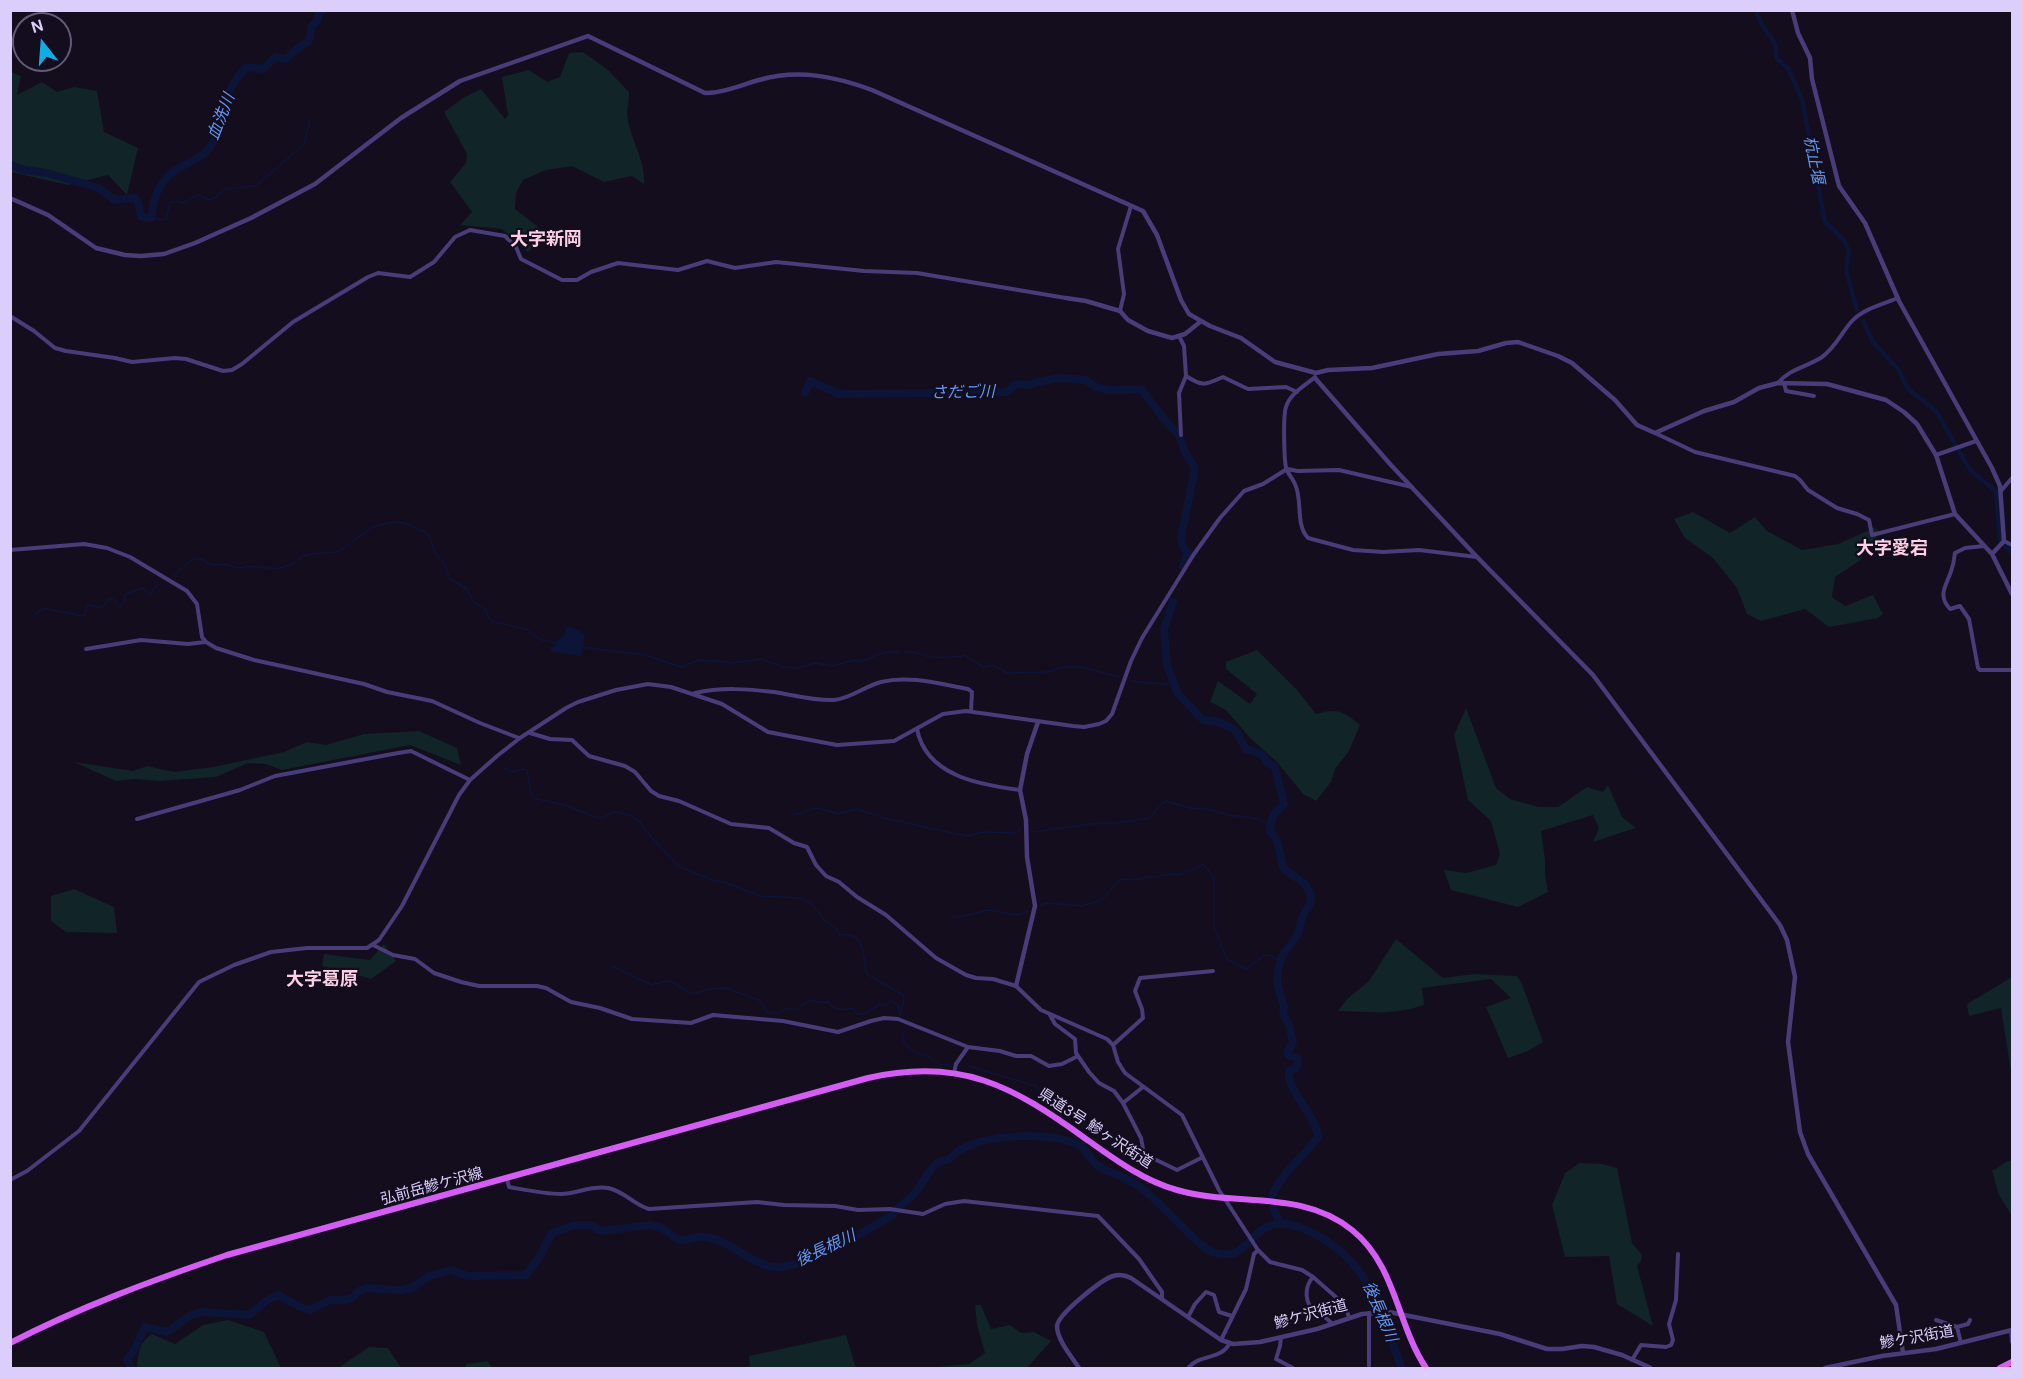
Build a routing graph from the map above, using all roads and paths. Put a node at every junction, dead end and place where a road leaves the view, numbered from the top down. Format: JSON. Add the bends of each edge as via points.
{"nodes":[{"id":1,"x":1792,"y":10,"type":"edge"},
{"id":2,"x":10,"y":198,"type":"edge"},
{"id":3,"x":1131,"y":206,"type":"junction"},
{"id":4,"x":1066,"y":298,"type":"joint"},
{"id":5,"x":1898,"y":298,"type":"junction"},
{"id":6,"x":1120,"y":311,"type":"junction"},
{"id":7,"x":10,"y":316,"type":"edge"},
{"id":8,"x":1200,"y":322,"type":"junction"},
{"id":9,"x":1179,"y":336,"type":"junction"},
{"id":10,"x":1186,"y":376,"type":"junction"},
{"id":11,"x":1316,"y":376,"type":"junction"},
{"id":12,"x":1781,"y":383,"type":"junction"},
{"id":13,"x":1297,"y":392,"type":"junction"},
{"id":14,"x":1814,"y":396,"type":"dead end"},
{"id":15,"x":1655,"y":434,"type":"junction"},
{"id":16,"x":1181,"y":435,"type":"dead end"},
{"id":17,"x":1976,"y":441,"type":"junction"},
{"id":18,"x":1936,"y":455,"type":"junction"},
{"id":19,"x":1287,"y":469,"type":"junction"},
{"id":20,"x":2013,"y":478,"type":"edge"},
{"id":21,"x":1412,"y":487,"type":"junction"},
{"id":22,"x":2001,"y":491,"type":"junction"},
{"id":23,"x":1955,"y":514,"type":"junction"},
{"id":24,"x":2003,"y":543,"type":"junction"},
{"id":25,"x":2013,"y":545,"type":"edge"},
{"id":26,"x":1984,"y":546,"type":"junction"},
{"id":27,"x":10,"y":550,"type":"edge"},
{"id":28,"x":1992,"y":554,"type":"junction"},
{"id":29,"x":1477,"y":557,"type":"junction"},
{"id":30,"x":2013,"y":594,"type":"edge"},
{"id":31,"x":206,"y":642,"type":"junction"},
{"id":32,"x":86,"y":649,"type":"dead end"},
{"id":33,"x":2013,"y":670,"type":"edge"},
{"id":34,"x":693,"y":694,"type":"junction"},
{"id":35,"x":971,"y":711,"type":"junction"},
{"id":36,"x":1038,"y":722,"type":"junction"},
{"id":37,"x":917,"y":729,"type":"junction"},
{"id":38,"x":530,"y":733,"type":"junction"},
{"id":39,"x":520,"y":738,"type":"junction"},
{"id":40,"x":470,"y":780,"type":"junction"},
{"id":41,"x":1020,"y":790,"type":"junction"},
{"id":42,"x":137,"y":819,"type":"dead end"},
{"id":43,"x":373,"y":945,"type":"junction"},
{"id":44,"x":1213,"y":970,"type":"dead end"},
{"id":45,"x":1016,"y":986,"type":"junction"},
{"id":46,"x":1050,"y":1014,"type":"junction"},
{"id":47,"x":1113,"y":1045,"type":"junction"},
{"id":48,"x":968,"y":1047,"type":"junction"},
{"id":49,"x":1078,"y":1056,"type":"junction"},
{"id":50,"x":954,"y":1072,"type":"junction"},
{"id":51,"x":868,"y":1078,"type":"joint"},
{"id":52,"x":1143,"y":1087,"type":"junction"},
{"id":53,"x":1123,"y":1103,"type":"junction"},
{"id":54,"x":1203,"y":1157,"type":"junction"},
{"id":55,"x":507,"y":1179,"type":"junction"},
{"id":56,"x":10,"y":1180,"type":"edge"},
{"id":57,"x":1224,"y":1198,"type":"junction"},
{"id":58,"x":1258,"y":1250,"type":"junction"},
{"id":59,"x":1678,"y":1254,"type":"dead end"},
{"id":60,"x":1313,"y":1277,"type":"junction"},
{"id":61,"x":1162,"y":1299,"type":"junction"},
{"id":62,"x":1371,"y":1312,"type":"junction"},
{"id":63,"x":1402,"y":1313,"type":"junction"},
{"id":64,"x":1232,"y":1316,"type":"junction"},
{"id":65,"x":1188,"y":1317,"type":"junction"},
{"id":66,"x":1349,"y":1317,"type":"junction"},
{"id":67,"x":1936,"y":1320,"type":"dead end"},
{"id":68,"x":1970,"y":1320,"type":"dead end"},
{"id":69,"x":1332,"y":1324,"type":"junction"},
{"id":70,"x":1957,"y":1327,"type":"junction"},
{"id":71,"x":2012,"y":1330,"type":"edge"},
{"id":72,"x":1281,"y":1336,"type":"junction"},
{"id":73,"x":1221,"y":1340,"type":"junction"},
{"id":74,"x":2013,"y":1342,"type":"edge"},
{"id":75,"x":10,"y":1343,"type":"edge"},
{"id":76,"x":1230,"y":1343,"type":"junction"},
{"id":77,"x":1961,"y":1343,"type":"junction"},
{"id":78,"x":1903,"y":1353,"type":"junction"},
{"id":79,"x":1632,"y":1361,"type":"junction"},
{"id":80,"x":2013,"y":1362,"type":"edge"},
{"id":81,"x":1369,"y":1366,"type":"dead end"},
{"id":82,"x":1079,"y":1368,"type":"edge"},
{"id":83,"x":1188,"y":1368,"type":"edge"},
{"id":84,"x":1293,"y":1368,"type":"edge"},
{"id":85,"x":1426,"y":1368,"type":"edge"},
{"id":86,"x":1651,"y":1368,"type":"edge"},
{"id":87,"x":1825,"y":1368,"type":"edge"},
{"id":88,"x":2000,"y":1368,"type":"edge"}],
"edges":[{"from":1,"to":5,"type":"street","via":[[1810,58],[1839,186],[1865,223]]},
{"from":2,"to":3,"type":"street","via":[[48,215],[96,248],[125,255],[164,254],[260,214],[315,184],[401,118],[460,81],[588,36],[705,93],[803,74],[844,80]]},
{"from":3,"to":6,"type":"street","via":[[1118,249],[1124,294]]},
{"from":3,"to":8,"type":"street","via":[[1149,220],[1181,300],[1189,314]]},
{"from":4,"to":6,"type":"street"},
{"from":4,"to":7,"type":"street","via":[[917,273],[776,262],[735,268],[706,261],[678,270],[618,263],[577,280],[562,280],[521,259],[505,236],[470,230],[455,237],[434,262],[410,277],[378,273],[368,277],[293,322],[232,370],[186,359],[132,362],[66,351],[55,348]]},
{"from":5,"to":12,"type":"street","via":[[1862,312],[1851,321],[1836,345],[1822,357],[1784,375]]},
{"from":5,"to":17,"type":"street"},
{"from":6,"to":9,"type":"street","via":[[1148,331],[1172,338]]},
{"from":8,"to":9,"type":"street"},
{"from":8,"to":11,"type":"street","via":[[1241,338],[1275,362]]},
{"from":9,"to":10,"type":"street","via":[[1184,346]]},
{"from":10,"to":13,"type":"street","via":[[1199,384],[1223,377],[1248,388],[1286,387]]},
{"from":10,"to":16,"type":"street","via":[[1179,393]]},
{"from":11,"to":13,"type":"street"},
{"from":11,"to":15,"type":"street","via":[[1328,370],[1372,368],[1518,342],[1572,363],[1637,425]]},
{"from":11,"to":21,"type":"street"},
{"from":12,"to":14,"type":"street","via":[[1786,391]]},
{"from":12,"to":15,"type":"street","via":[[1759,388]]},
{"from":12,"to":18,"type":"street","via":[[1827,384],[1886,400],[1917,424]]},
{"from":13,"to":19,"type":"street","via":[[1285,408]]},
{"from":15,"to":23,"type":"street","via":[[1695,452],[1795,476],[1808,490],[1836,508],[1869,520],[1872,535]]},
{"from":17,"to":18,"type":"street"},
{"from":17,"to":22,"type":"street"},
{"from":18,"to":23,"type":"street"},
{"from":19,"to":21,"type":"street","via":[[1339,470]]},
{"from":19,"to":29,"type":"street","via":[[1296,486],[1300,525],[1308,538],[1353,550],[1419,550]]},
{"from":19,"to":36,"type":"street","via":[[1244,491],[1220,518],[1142,638],[1106,721],[1084,727]]},
{"from":20,"to":22,"type":"street"},
{"from":21,"to":29,"type":"street"},
{"from":22,"to":24,"type":"street"},
{"from":23,"to":26,"type":"street"},
{"from":24,"to":25,"type":"street"},
{"from":24,"to":28,"type":"street"},
{"from":26,"to":28,"type":"street"},
{"from":26,"to":33,"type":"street","via":[[1955,553],[1942,590],[1943,598],[1950,609],[1960,606],[1969,619],[1978,668]]},
{"from":27,"to":31,"type":"street","via":[[84,544],[130,557],[187,591],[197,604],[200,631]]},
{"from":28,"to":30,"type":"street"},
{"from":29,"to":78,"type":"street","via":[[1593,675],[1780,925],[1795,977],[1788,1042],[1800,1132],[1808,1154],[1896,1305]]},
{"from":31,"to":32,"type":"street","via":[[141,640]]},
{"from":31,"to":39,"type":"street","via":[[254,660],[432,701]]},
{"from":34,"to":35,"type":"street","via":[[749,690],[835,700],[882,682],[925,681],[968,689],[972,692]]},
{"from":34,"to":37,"type":"street","via":[[722,704],[768,732],[822,743],[894,741]]},
{"from":34,"to":38,"type":"street","via":[[648,684],[616,690],[578,702]]},
{"from":35,"to":36,"type":"street"},
{"from":35,"to":37,"type":"street","via":[[943,714]]},
{"from":36,"to":41,"type":"street"},
{"from":37,"to":41,"type":"street","via":[[919,742],[945,770],[962,779]]},
{"from":38,"to":39,"type":"street"},
{"from":38,"to":45,"type":"street","via":[[573,740],[589,756],[635,772],[659,796],[731,824],[778,832],[807,848],[826,876],[885,915],[936,958],[966,975]]},
{"from":39,"to":40,"type":"street"},
{"from":40,"to":42,"type":"street","via":[[411,752],[398,753],[275,776]]},
{"from":40,"to":43,"type":"street","via":[[402,906]]},
{"from":41,"to":45,"type":"street","via":[[1035,906]]},
{"from":43,"to":48,"type":"street","via":[[393,955],[415,959],[434,973],[461,982],[479,986],[537,986],[571,1002],[632,1019],[691,1023],[713,1015],[838,1032],[884,1018],[898,1019]]},
{"from":43,"to":56,"type":"street","via":[[283,949],[258,955],[199,982],[79,1131]]},
{"from":44,"to":47,"type":"street","via":[[1140,978],[1135,991],[1143,1018]]},
{"from":45,"to":46,"type":"street"},
{"from":46,"to":47,"type":"street"},
{"from":46,"to":49,"type":"street","via":[[1055,1024],[1075,1040]]},
{"from":47,"to":52,"type":"street","via":[[1125,1073]]},
{"from":48,"to":49,"type":"street","via":[[1031,1056],[1049,1066]]},
{"from":48,"to":50,"type":"street"},
{"from":49,"to":53,"type":"street","via":[[1099,1083],[1114,1091]]},
{"from":50,"to":51,"type":"main road","name":"県道3号 鰺ヶ沢街道","via":[[909,1071]]},
{"from":50,"to":57,"type":"main road","name":"県道3号 鰺ヶ沢街道","via":[[1021,1095],[1152,1181],[1177,1190]]},
{"from":51,"to":55,"type":"main road","name":"弘前岳鰺ケ沢線"},
{"from":52,"to":53,"type":"street"},
{"from":52,"to":54,"type":"street","via":[[1182,1115]]},
{"from":53,"to":54,"type":"street","via":[[1141,1138],[1144,1154],[1177,1170]]},
{"from":54,"to":57,"type":"street"},
{"from":55,"to":61,"type":"street","via":[[509,1186],[563,1194],[607,1188],[649,1209],[757,1202],[923,1214],[964,1201],[1098,1216],[1138,1258],[1162,1292]]},
{"from":55,"to":75,"type":"main road","name":"弘前岳鰺ケ沢線","via":[[209,1261],[61,1317]]},
{"from":57,"to":58,"type":"street"},
{"from":57,"to":63,"type":"main road","name":"県道3号 鰺ヶ沢街道","via":[[1298,1204],[1327,1214],[1359,1236],[1372,1251]]},
{"from":58,"to":60,"type":"street","via":[[1270,1262]]},
{"from":58,"to":64,"type":"street","via":[[1246,1289]]},
{"from":59,"to":79,"type":"street","via":[[1676,1300],[1668,1324],[1671,1345],[1641,1345]]},
{"from":60,"to":66,"type":"street","via":[[1337,1298]]},
{"from":60,"to":69,"type":"street","via":[[1307,1289],[1309,1304]]},
{"from":61,"to":65,"type":"street","name":"鰺ケ沢街道"},
{"from":61,"to":82,"type":"street","name":"鰺ケ沢街道","via":[[1131,1278],[1118,1275],[1067,1311],[1058,1330]]},
{"from":62,"to":63,"type":"street","name":"鰺ケ沢街道"},
{"from":62,"to":66,"type":"street","name":"鰺ケ沢街道"},
{"from":62,"to":81,"type":"street"},
{"from":63,"to":79,"type":"street","name":"鰺ケ沢街道","via":[[1508,1336],[1547,1349],[1594,1347]]},
{"from":63,"to":85,"type":"main road"},
{"from":64,"to":65,"type":"street","via":[[1219,1312],[1214,1296],[1206,1292]]},
{"from":64,"to":73,"type":"street"},
{"from":65,"to":73,"type":"street","name":"鰺ケ沢街道"},
{"from":66,"to":69,"type":"street","name":"鰺ケ沢街道"},
{"from":67,"to":70,"type":"street"},
{"from":68,"to":70,"type":"street"},
{"from":69,"to":72,"type":"street","name":"鰺ケ沢街道"},
{"from":70,"to":77,"type":"street"},
{"from":71,"to":74,"type":"street"},
{"from":71,"to":77,"type":"street","name":"鰺ケ沢街道"},
{"from":72,"to":76,"type":"street","name":"鰺ケ沢街道"},
{"from":72,"to":84,"type":"street","via":[[1276,1359]]},
{"from":73,"to":76,"type":"street","name":"鰺ケ沢街道"},
{"from":76,"to":83,"type":"street","via":[[1218,1355],[1196,1360]]},
{"from":77,"to":78,"type":"street","name":"鰺ケ沢街道"},
{"from":78,"to":87,"type":"street","name":"鰺ケ沢街道"},
{"from":79,"to":86,"type":"street","name":"鰺ケ沢街道"},
{"from":80,"to":88,"type":"main road"}]}
